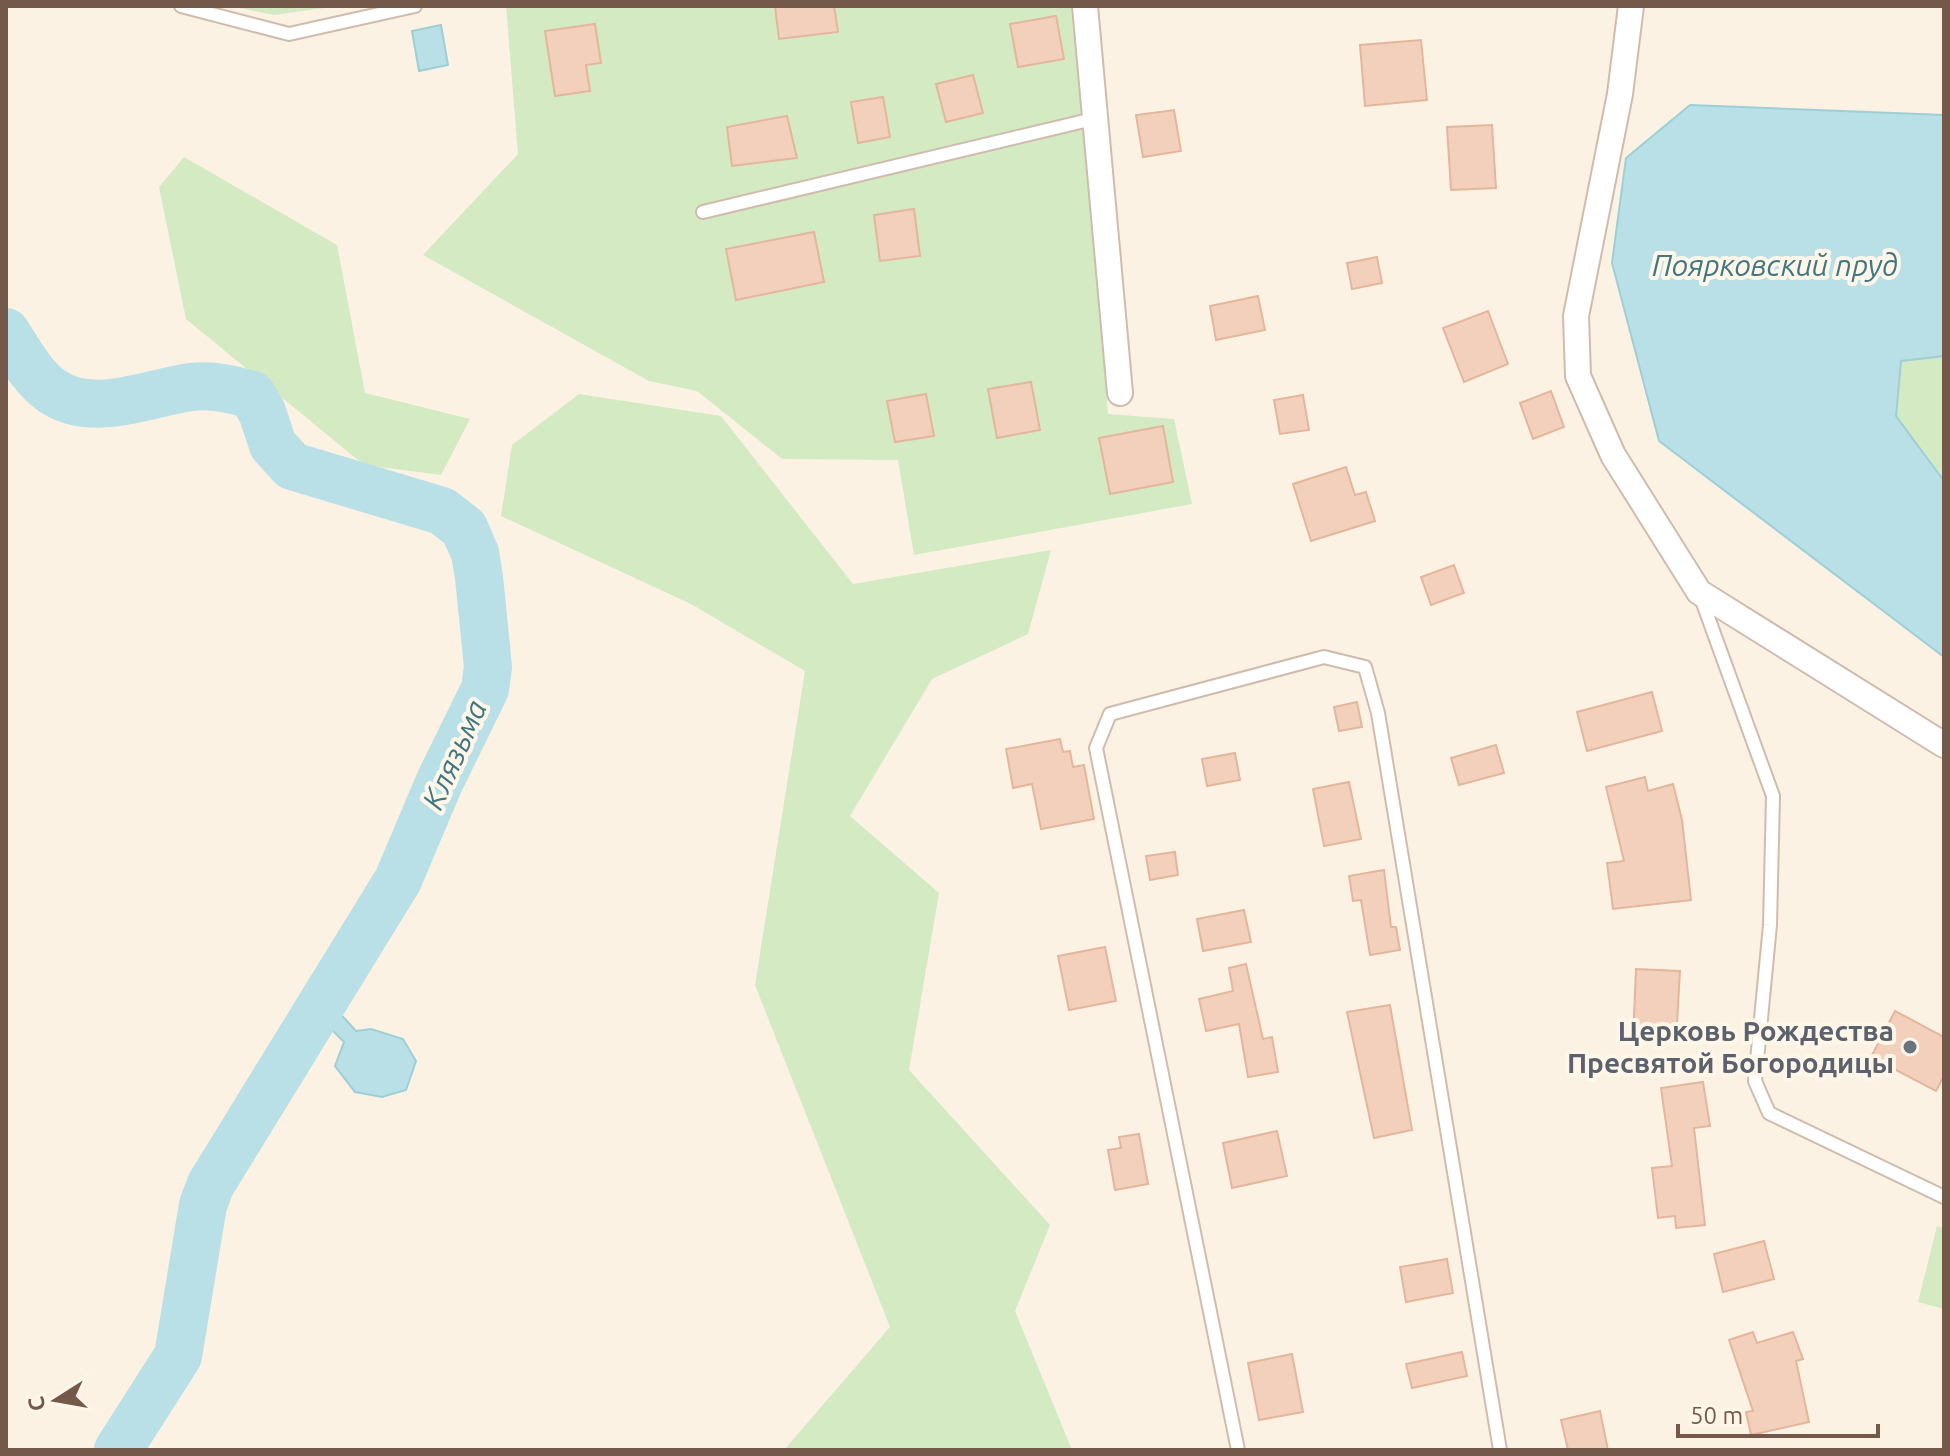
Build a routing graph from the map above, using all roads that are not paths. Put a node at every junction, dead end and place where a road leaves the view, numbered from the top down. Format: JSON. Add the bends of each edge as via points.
{"nodes":[{"id":1,"x":181,"y":6,"type":"edge"},
{"id":2,"x":415,"y":6,"type":"edge"},
{"id":3,"x":1085,"y":6,"type":"edge"},
{"id":4,"x":1631,"y":6,"type":"edge"},
{"id":5,"x":1093,"y":119,"type":"junction"},
{"id":6,"x":703,"y":212,"type":"dead end"},
{"id":7,"x":1120,"y":393,"type":"dead end"},
{"id":8,"x":1699,"y":592,"type":"junction"},
{"id":9,"x":1944,"y":745,"type":"edge"},
{"id":10,"x":1944,"y":1197,"type":"edge"},
{"id":11,"x":1238,"y":1450,"type":"edge"},
{"id":12,"x":1500,"y":1450,"type":"edge"}],
"edges":[{"from":1,"to":2,"type":"lane","via":[[289,34]]},
{"from":3,"to":5,"type":"street"},
{"from":4,"to":8,"type":"street","via":[[1620,94],[1576,316],[1578,376],[1613,455]]},
{"from":5,"to":6,"type":"lane"},
{"from":5,"to":7,"type":"street"},
{"from":8,"to":9,"type":"street"},
{"from":8,"to":10,"type":"lane","via":[[1773,796],[1770,925],[1755,1081],[1769,1113]]},
{"from":11,"to":12,"type":"lane","via":[[1096,748],[1110,714],[1324,657],[1365,667],[1378,713]]}]}
